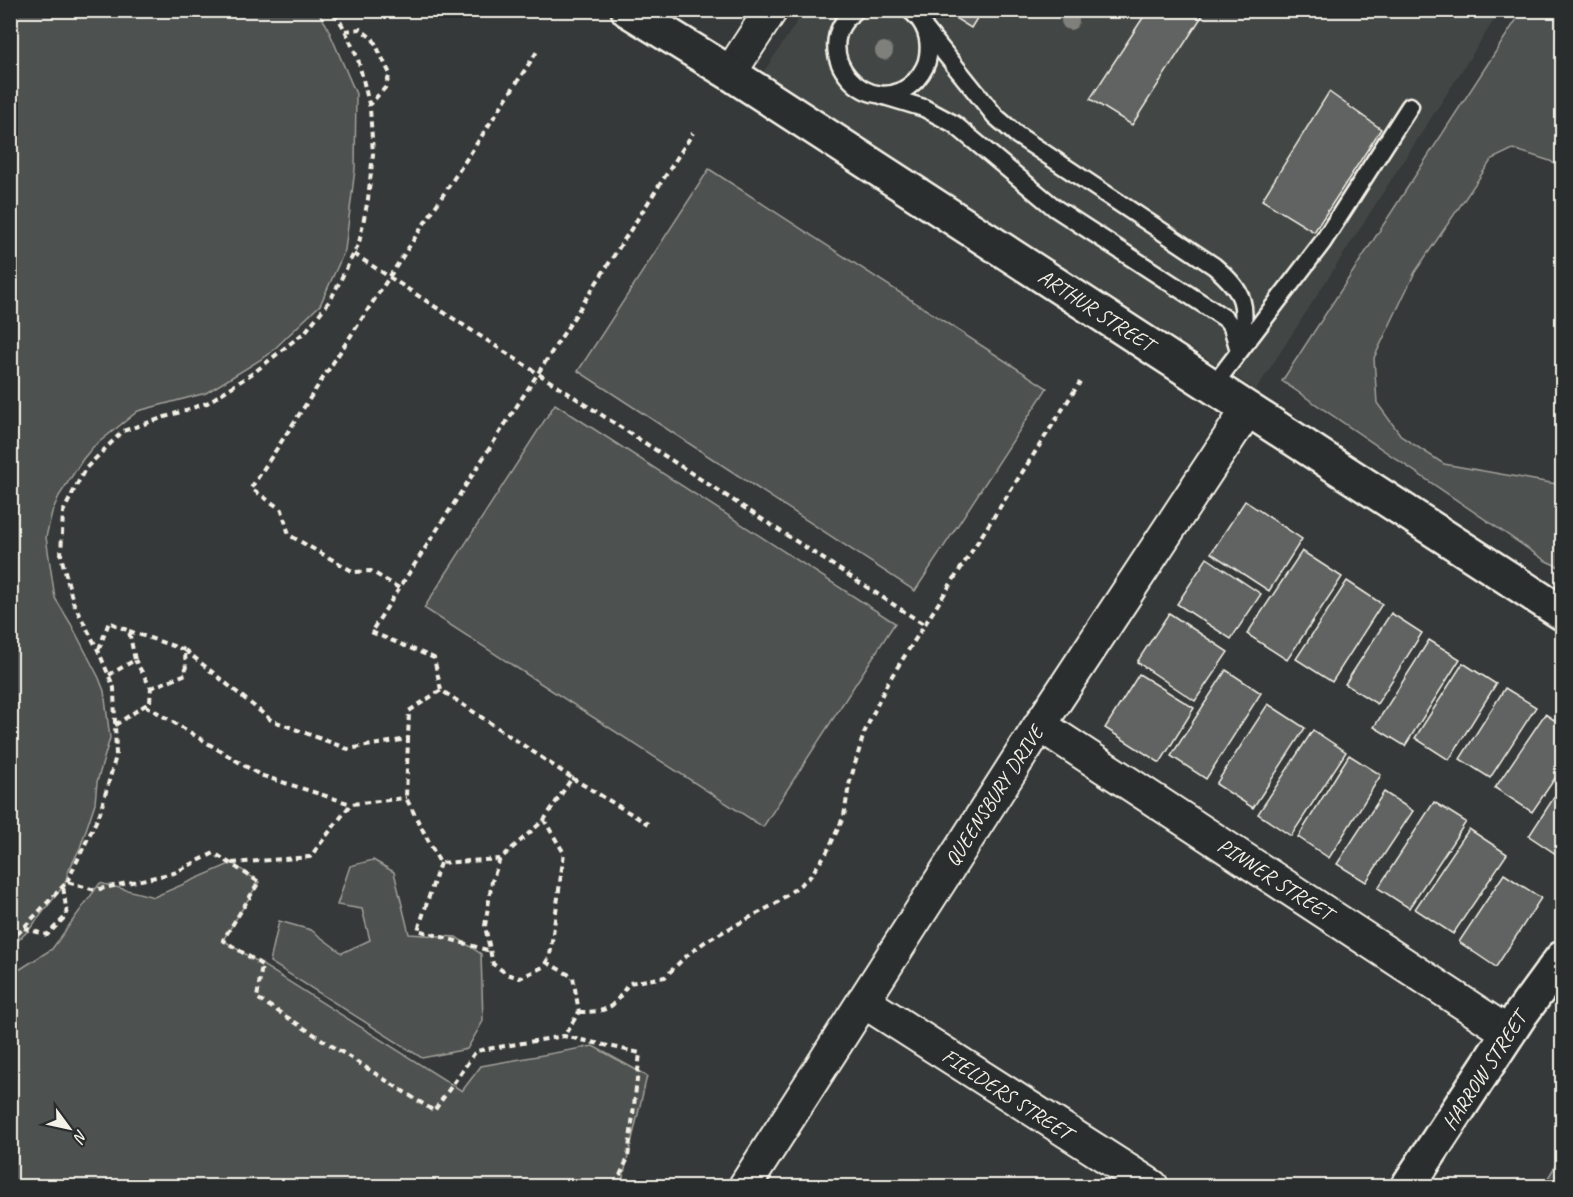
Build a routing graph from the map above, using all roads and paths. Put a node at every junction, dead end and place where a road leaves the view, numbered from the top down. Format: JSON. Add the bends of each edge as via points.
{"nodes":[{"id":1,"x":333,"y":10,"type":"edge"},
{"id":2,"x":628,"y":10,"type":"edge"},
{"id":3,"x":771,"y":10,"type":"edge"},
{"id":4,"x":856,"y":10,"type":"edge"},
{"id":5,"x":910,"y":10,"type":"edge"},
{"id":6,"x":926,"y":30,"type":"junction"},
{"id":7,"x":345,"y":31,"type":"junction"},
{"id":8,"x":538,"y":50,"type":"dead end"},
{"id":9,"x":730,"y":73,"type":"junction"},
{"id":10,"x":881,"y":95,"type":"junction"},
{"id":11,"x":369,"y":105,"type":"junction"},
{"id":12,"x":1410,"y":106,"type":"dead end"},
{"id":13,"x":693,"y":134,"type":"dead end"},
{"id":14,"x":354,"y":254,"type":"junction"},
{"id":15,"x":389,"y":277,"type":"junction"},
{"id":16,"x":1240,"y":350,"type":"junction"},
{"id":17,"x":537,"y":373,"type":"junction"},
{"id":18,"x":1080,"y":382,"type":"dead end"},
{"id":19,"x":1213,"y":386,"type":"junction"},
{"id":20,"x":1248,"y":409,"type":"junction"},
{"id":21,"x":399,"y":588,"type":"junction"},
{"id":22,"x":1563,"y":613,"type":"edge"},
{"id":23,"x":925,"y":625,"type":"junction"},
{"id":24,"x":129,"y":631,"type":"junction"},
{"id":25,"x":98,"y":650,"type":"junction"},
{"id":26,"x":185,"y":650,"type":"junction"},
{"id":27,"x":135,"y":660,"type":"junction"},
{"id":28,"x":109,"y":675,"type":"junction"},
{"id":29,"x":151,"y":688,"type":"junction"},
{"id":30,"x":441,"y":690,"type":"junction"},
{"id":31,"x":145,"y":705,"type":"junction"},
{"id":32,"x":115,"y":725,"type":"junction"},
{"id":33,"x":1040,"y":725,"type":"junction"},
{"id":34,"x":408,"y":738,"type":"junction"},
{"id":35,"x":572,"y":778,"type":"junction"},
{"id":36,"x":406,"y":798,"type":"junction"},
{"id":37,"x":351,"y":804,"type":"junction"},
{"id":38,"x":544,"y":820,"type":"junction"},
{"id":39,"x":648,"y":824,"type":"dead end"},
{"id":40,"x":500,"y":859,"type":"junction"},
{"id":41,"x":232,"y":863,"type":"junction"},
{"id":42,"x":440,"y":863,"type":"junction"},
{"id":43,"x":67,"y":882,"type":"junction"},
{"id":44,"x":63,"y":886,"type":"junction"},
{"id":45,"x":24,"y":928,"type":"junction"},
{"id":46,"x":10,"y":942,"type":"edge"},
{"id":47,"x":490,"y":945,"type":"junction"},
{"id":48,"x":1563,"y":958,"type":"edge"},
{"id":49,"x":546,"y":962,"type":"junction"},
{"id":50,"x":862,"y":1001,"type":"junction"},
{"id":51,"x":579,"y":1012,"type":"junction"},
{"id":52,"x":1509,"y":1033,"type":"junction"},
{"id":53,"x":564,"y":1036,"type":"junction"},
{"id":54,"x":615,"y":1186,"type":"edge"},
{"id":55,"x":745,"y":1186,"type":"edge"},
{"id":56,"x":1152,"y":1186,"type":"edge"},
{"id":57,"x":1408,"y":1186,"type":"edge"}],
"edges":[{"from":1,"to":7,"type":"path"},
{"from":2,"to":9,"type":"street","name":"ARTHUR STREET"},
{"from":3,"to":9,"type":"street"},
{"from":4,"to":10,"type":"lane","via":[[841,28],[836,42],[837,58],[853,84]]},
{"from":5,"to":6,"type":"lane"},
{"from":6,"to":10,"type":"lane","via":[[930,45],[921,74],[897,93]]},
{"from":6,"to":16,"type":"lane","via":[[995,116],[1017,135],[1214,266],[1232,282],[1245,309]]},
{"from":7,"to":11,"type":"path","via":[[358,59]]},
{"from":7,"to":11,"type":"path","via":[[360,29],[374,39],[390,74],[385,88]]},
{"from":8,"to":15,"type":"path"},
{"from":9,"to":19,"type":"street","name":"ARTHUR STREET"},
{"from":10,"to":16,"type":"lane","via":[[924,108],[954,124],[1055,208],[1227,319]]},
{"from":11,"to":14,"type":"path","via":[[373,154],[368,199]]},
{"from":12,"to":16,"type":"lane","via":[[1322,243]]},
{"from":13,"to":17,"type":"path"},
{"from":14,"to":15,"type":"path"},
{"from":14,"to":25,"type":"path","via":[[331,299],[306,331],[256,371],[207,403],[123,431],[85,469],[63,512],[61,556],[73,602]]},
{"from":15,"to":17,"type":"path"},
{"from":15,"to":21,"type":"path","via":[[251,489],[282,510],[289,535],[354,572],[371,571]]},
{"from":16,"to":19,"type":"lane"},
{"from":17,"to":21,"type":"path"},
{"from":17,"to":23,"type":"path"},
{"from":18,"to":23,"type":"path"},
{"from":19,"to":20,"type":"street","name":"ARTHUR STREET"},
{"from":20,"to":22,"type":"street","name":"ARTHUR STREET"},
{"from":20,"to":33,"type":"street","name":"QUEENSBURY DRIVE"},
{"from":21,"to":30,"type":"path","via":[[371,632],[434,658]]},
{"from":23,"to":51,"type":"path","via":[[888,682],[864,732],[844,816],[809,878],[775,904],[706,942],[665,977],[629,983],[603,1012]]},
{"from":24,"to":25,"type":"path","via":[[109,622]]},
{"from":24,"to":26,"type":"path"},
{"from":24,"to":27,"type":"path"},
{"from":25,"to":28,"type":"path"},
{"from":26,"to":29,"type":"path","via":[[186,674]]},
{"from":26,"to":34,"type":"path","via":[[271,720],[348,749]]},
{"from":27,"to":28,"type":"path"},
{"from":27,"to":29,"type":"path"},
{"from":28,"to":32,"type":"path","via":[[114,688]]},
{"from":29,"to":31,"type":"path","via":[[150,702]]},
{"from":30,"to":34,"type":"path","via":[[409,711]]},
{"from":30,"to":35,"type":"path"},
{"from":31,"to":32,"type":"path"},
{"from":31,"to":37,"type":"path","via":[[260,775]]},
{"from":32,"to":43,"type":"path","via":[[116,756],[100,813]]},
{"from":33,"to":50,"type":"street","name":"QUEENSBURY DRIVE"},
{"from":33,"to":52,"type":"street","name":"PINNER STREET"},
{"from":34,"to":36,"type":"path"},
{"from":35,"to":38,"type":"path"},
{"from":35,"to":39,"type":"path"},
{"from":36,"to":37,"type":"path"},
{"from":36,"to":42,"type":"path"},
{"from":37,"to":41,"type":"path","via":[[309,857]]},
{"from":38,"to":40,"type":"path"},
{"from":38,"to":49,"type":"path","via":[[564,853]]},
{"from":40,"to":42,"type":"path"},
{"from":40,"to":47,"type":"path","via":[[492,881],[485,926]]},
{"from":41,"to":43,"type":"path","via":[[214,853],[174,873],[95,890]]},
{"from":41,"to":53,"type":"path","via":[[259,882],[223,940],[262,965],[257,998],[434,1111],[476,1051]]},
{"from":42,"to":47,"type":"path","via":[[418,930],[487,950]]},
{"from":43,"to":44,"type":"path"},
{"from":44,"to":45,"type":"path"},
{"from":44,"to":45,"type":"path","via":[[67,915],[47,935]]},
{"from":45,"to":46,"type":"path"},
{"from":47,"to":49,"type":"path","via":[[494,964],[520,978]]},
{"from":48,"to":52,"type":"street","name":"HARROW STREET"},
{"from":49,"to":51,"type":"path","via":[[573,977]]},
{"from":50,"to":55,"type":"street","name":"QUEENSBURY DRIVE"},
{"from":50,"to":56,"type":"street","name":"FIELDERS STREET"},
{"from":51,"to":53,"type":"path"},
{"from":52,"to":57,"type":"street","name":"HARROW STREET"},
{"from":53,"to":54,"type":"path","via":[[640,1053],[627,1158]]}]}
